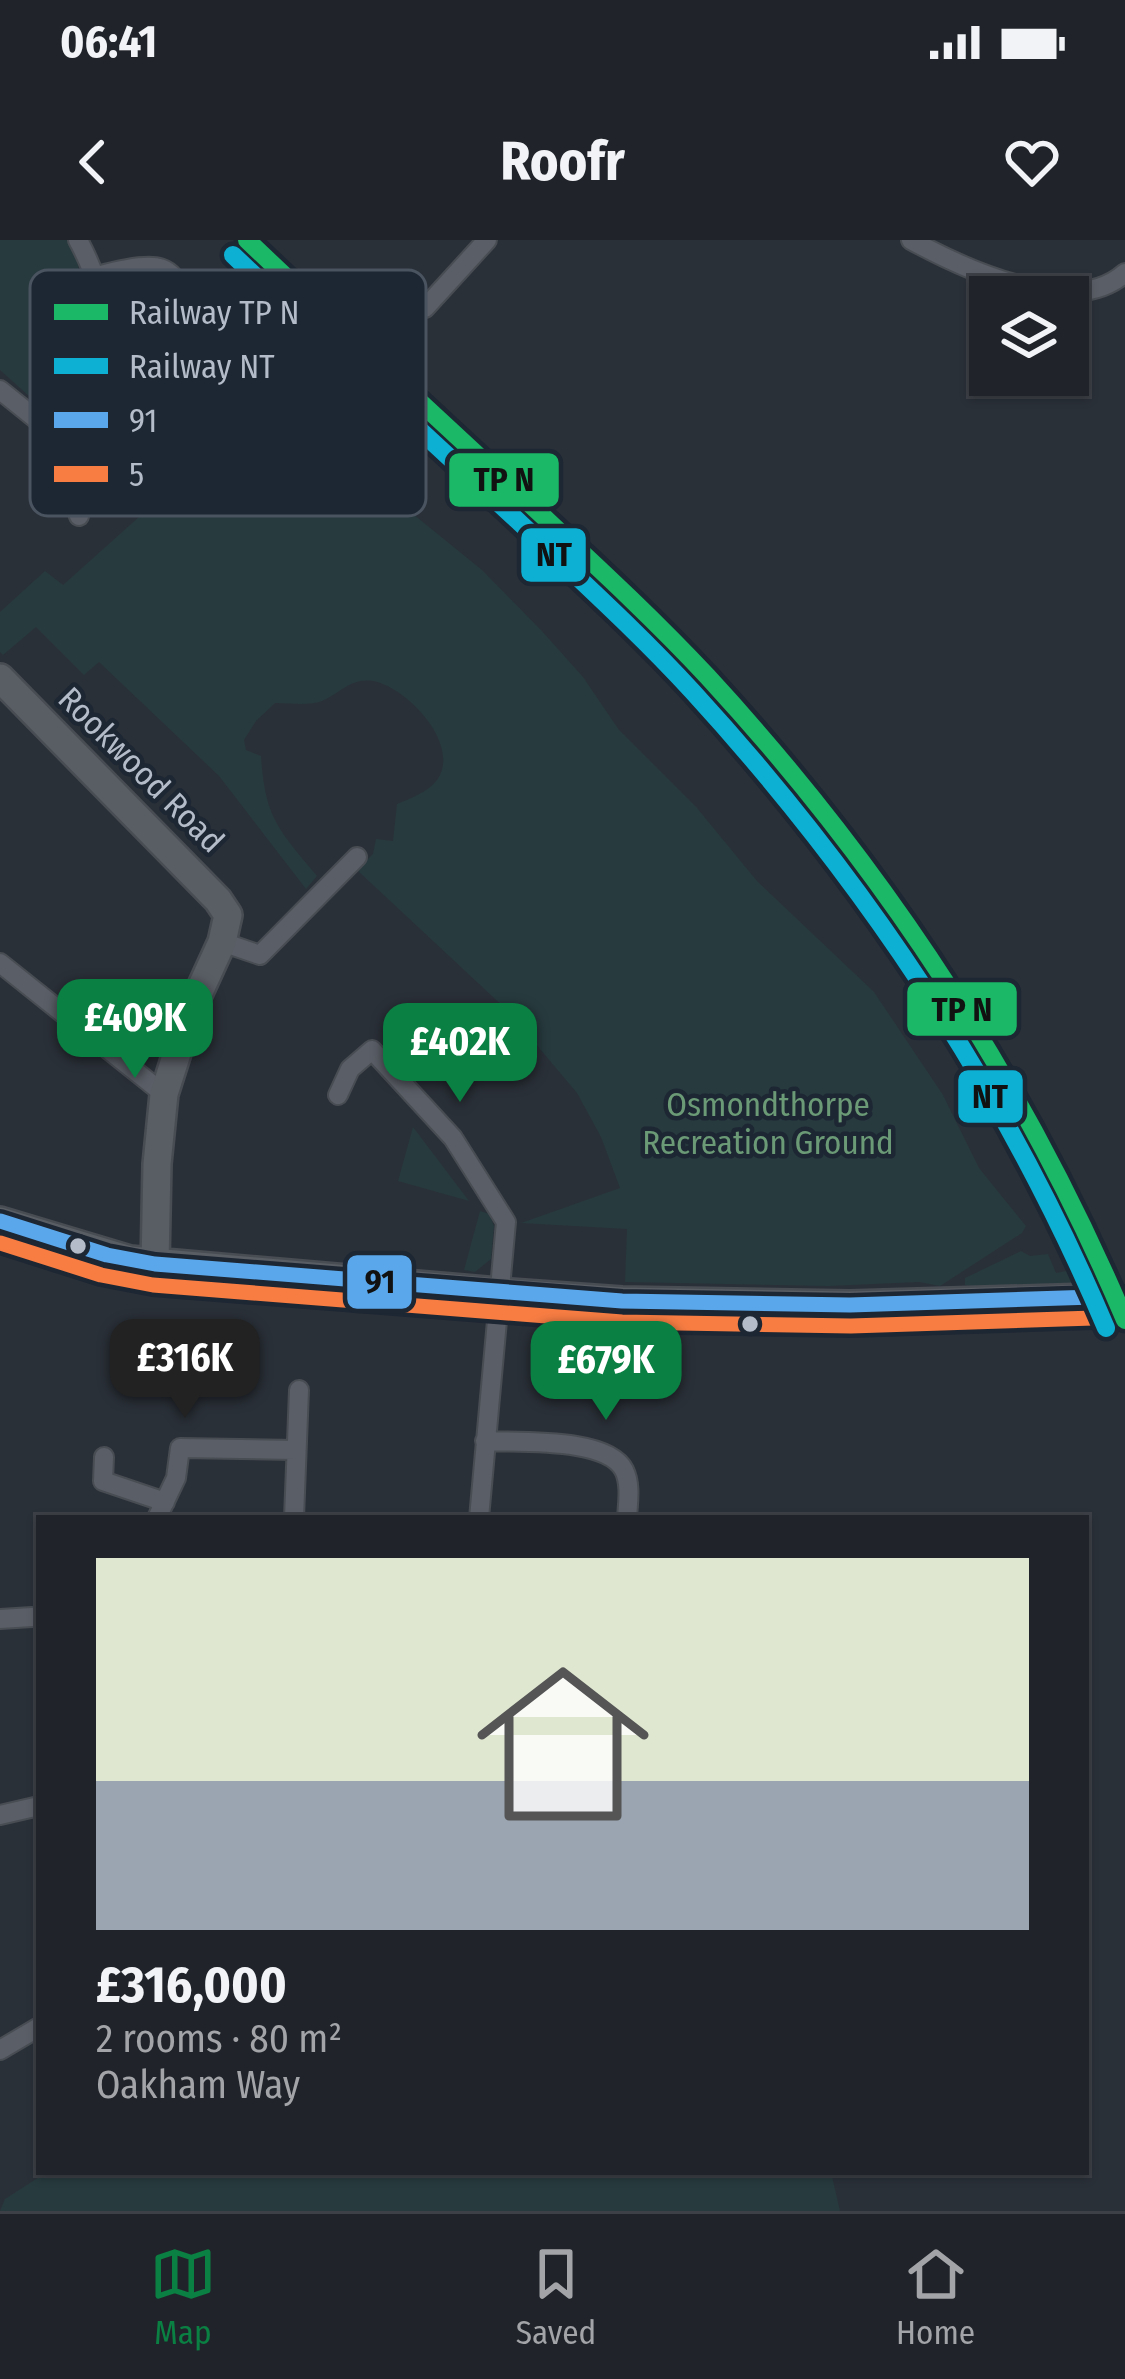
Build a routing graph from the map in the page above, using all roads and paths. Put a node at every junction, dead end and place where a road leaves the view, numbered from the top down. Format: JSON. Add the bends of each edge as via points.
{"nodes":[{"id":1,"x":78,"y":240,"type":"edge"},
{"id":2,"x":487,"y":240,"type":"edge"},
{"id":3,"x":911,"y":240,"type":"edge"},
{"id":4,"x":95,"y":270,"type":"edge"},
{"id":5,"x":121,"y":270,"type":"edge"},
{"id":6,"x":164,"y":270,"type":"edge"},
{"id":7,"x":1125,"y":273,"type":"edge"},
{"id":8,"x":426,"y":307,"type":"edge"},
{"id":9,"x":0,"y":390,"type":"edge"},
{"id":10,"x":30,"y":414,"type":"edge"},
{"id":11,"x":0,"y":678,"type":"edge"},
{"id":12,"x":357,"y":857,"type":"dead end"},
{"id":13,"x":225,"y":929,"type":"junction"},
{"id":14,"x":0,"y":963,"type":"edge"},
{"id":15,"x":164,"y":1094,"type":"junction"},
{"id":16,"x":338,"y":1095,"type":"dead end"},
{"id":17,"x":0,"y":1221,"type":"edge"},
{"id":18,"x":155,"y":1264,"type":"junction"},
{"id":19,"x":498,"y":1292,"type":"junction"},
{"id":20,"x":1090,"y":1298,"type":"tunnel mouth"},
{"id":21,"x":299,"y":1390,"type":"dead end"},
{"id":22,"x":485,"y":1441,"type":"junction"},
{"id":23,"x":295,"y":1450,"type":"junction"},
{"id":24,"x":104,"y":1457,"type":"dead end"},
{"id":25,"x":161,"y":1510,"type":"edge"},
{"id":26,"x":293,"y":1515,"type":"edge"},
{"id":27,"x":479,"y":1515,"type":"edge"},
{"id":28,"x":627,"y":1515,"type":"edge"},
{"id":29,"x":32,"y":1617,"type":"dead end"},
{"id":30,"x":0,"y":1619,"type":"edge"},
{"id":31,"x":36,"y":1807,"type":"edge"},
{"id":32,"x":0,"y":1815,"type":"edge"},
{"id":33,"x":36,"y":2029,"type":"edge"},
{"id":34,"x":0,"y":2050,"type":"edge"}],
"edges":[{"from":1,"to":4,"type":"street"},
{"from":2,"to":8,"type":"street"},
{"from":3,"to":7,"type":"street","via":[[974,269],[1066,293],[1100,290]]},
{"from":5,"to":6,"type":"street"},
{"from":9,"to":10,"type":"street"},
{"from":11,"to":13,"type":"street","name":"Rookwood Road","via":[[218,900]]},
{"from":12,"to":13,"type":"street","via":[[260,956]]},
{"from":13,"to":15,"type":"street"},
{"from":14,"to":15,"type":"street"},
{"from":15,"to":18,"type":"street"},
{"from":16,"to":19,"type":"street","via":[[350,1069],[372,1050],[453,1138],[505,1216]]},
{"from":17,"to":18,"type":"street"},
{"from":18,"to":19,"type":"street"},
{"from":19,"to":20,"type":"street","via":[[850,1305]]},
{"from":19,"to":22,"type":"street"},
{"from":21,"to":23,"type":"street"},
{"from":22,"to":27,"type":"street"},
{"from":22,"to":28,"type":"street","via":[[605,1451],[627,1478]]},
{"from":23,"to":25,"type":"street","via":[[180,1448]]},
{"from":23,"to":26,"type":"street"},
{"from":24,"to":25,"type":"street","via":[[103,1480]]},
{"from":29,"to":30,"type":"street"},
{"from":31,"to":32,"type":"street"},
{"from":33,"to":34,"type":"street"}]}
